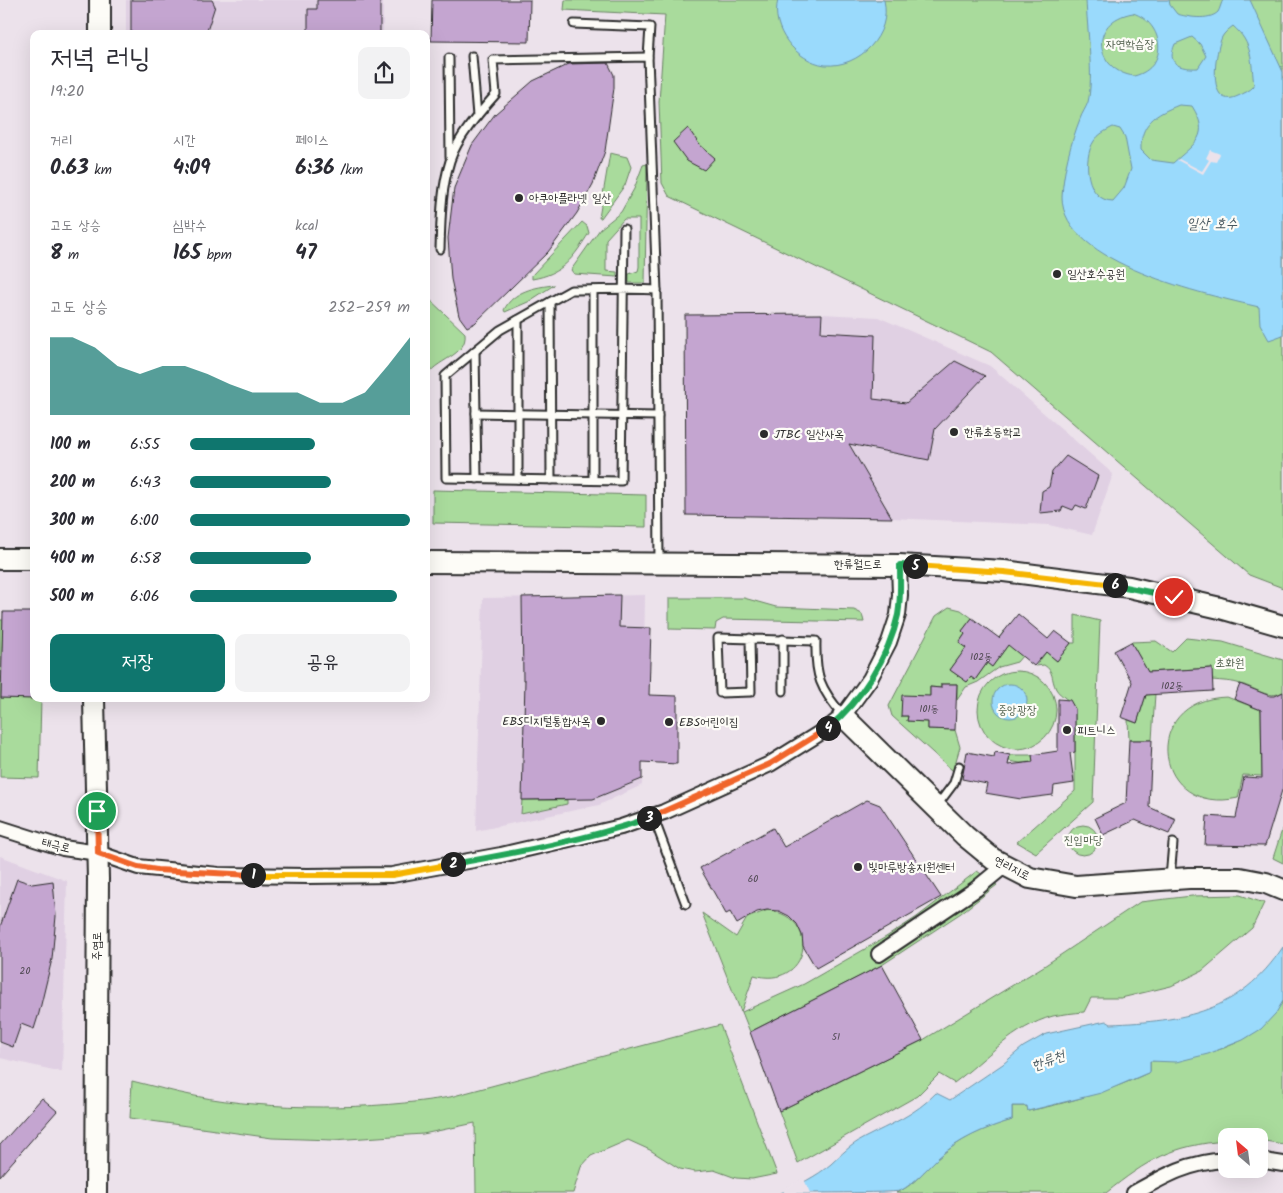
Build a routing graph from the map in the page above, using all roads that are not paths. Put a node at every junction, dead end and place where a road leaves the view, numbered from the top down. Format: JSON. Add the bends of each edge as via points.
{"nodes":[{"id":1,"x":100,"y":0,"type":"edge"},
{"id":2,"x":574,"y":24,"type":"dead end"},
{"id":3,"x":100,"y":30,"type":"edge"},
{"id":4,"x":472,"y":56,"type":"dead end"},
{"id":5,"x":648,"y":56,"type":"junction"},
{"id":6,"x":449,"y":58,"type":"dead end"},
{"id":7,"x":477,"y":116,"type":"junction"},
{"id":8,"x":450,"y":159,"type":"junction"},
{"id":9,"x":624,"y":229,"type":"dead end"},
{"id":10,"x":440,"y":249,"type":"dead end"},
{"id":11,"x":625,"y":289,"type":"junction"},
{"id":12,"x":593,"y":290,"type":"junction"},
{"id":13,"x":657,"y":290,"type":"junction"},
{"id":14,"x":550,"y":302,"type":"junction"},
{"id":15,"x":518,"y":320,"type":"junction"},
{"id":16,"x":475,"y":351,"type":"junction"},
{"id":17,"x":476,"y":413,"type":"junction"},
{"id":18,"x":518,"y":414,"type":"junction"},
{"id":19,"x":551,"y":415,"type":"junction"},
{"id":20,"x":593,"y":415,"type":"junction"},
{"id":21,"x":623,"y":416,"type":"junction"},
{"id":22,"x":658,"y":416,"type":"junction"},
{"id":23,"x":476,"y":479,"type":"junction"},
{"id":24,"x":518,"y":479,"type":"junction"},
{"id":25,"x":551,"y":480,"type":"junction"},
{"id":26,"x":593,"y":480,"type":"junction"},
{"id":27,"x":0,"y":559,"type":"edge"},
{"id":28,"x":30,"y":559,"type":"edge"},
{"id":29,"x":430,"y":562,"type":"edge"},
{"id":30,"x":659,"y":563,"type":"junction"},
{"id":31,"x":900,"y":565,"type":"junction"},
{"id":32,"x":1283,"y":626,"type":"edge"},
{"id":33,"x":750,"y":638,"type":"junction"},
{"id":34,"x":783,"y":640,"type":"junction"},
{"id":35,"x":783,"y":691,"type":"dead end"},
{"id":36,"x":94,"y":702,"type":"edge"},
{"id":37,"x":843,"y":716,"type":"junction"},
{"id":38,"x":959,"y":766,"type":"dead end"},
{"id":39,"x":936,"y":808,"type":"junction"},
{"id":40,"x":653,"y":816,"type":"junction"},
{"id":41,"x":0,"y":828,"type":"edge"},
{"id":42,"x":1173,"y":843,"type":"dead end"},
{"id":43,"x":98,"y":853,"type":"junction"},
{"id":44,"x":1004,"y":866,"type":"junction"},
{"id":45,"x":1170,"y":881,"type":"junction"},
{"id":46,"x":1274,"y":886,"type":"edge"},
{"id":47,"x":686,"y":904,"type":"dead end"},
{"id":48,"x":879,"y":954,"type":"dead end"},
{"id":49,"x":1218,"y":1161,"type":"edge"},
{"id":50,"x":1268,"y":1162,"type":"edge"},
{"id":51,"x":1283,"y":1164,"type":"edge"},
{"id":52,"x":96,"y":1193,"type":"edge"},
{"id":53,"x":1134,"y":1193,"type":"edge"}],
"edges":[{"from":1,"to":3,"type":"street"},
{"from":2,"to":5,"type":"lane","via":[[650,27]]},
{"from":4,"to":7,"type":"lane"},
{"from":5,"to":7,"type":"lane","via":[[493,60],[496,94]]},
{"from":5,"to":13,"type":"lane"},
{"from":6,"to":8,"type":"lane"},
{"from":7,"to":8,"type":"lane"},
{"from":8,"to":10,"type":"lane","via":[[443,192]]},
{"from":9,"to":11,"type":"lane"},
{"from":11,"to":12,"type":"lane"},
{"from":11,"to":13,"type":"lane"},
{"from":11,"to":21,"type":"lane"},
{"from":12,"to":14,"type":"lane","via":[[571,290]]},
{"from":12,"to":20,"type":"lane"},
{"from":13,"to":22,"type":"lane"},
{"from":14,"to":15,"type":"lane"},
{"from":14,"to":19,"type":"lane"},
{"from":15,"to":16,"type":"lane"},
{"from":15,"to":18,"type":"lane"},
{"from":16,"to":17,"type":"lane"},
{"from":16,"to":23,"type":"lane","via":[[445,376],[446,478]]},
{"from":17,"to":18,"type":"lane"},
{"from":17,"to":23,"type":"lane"},
{"from":18,"to":19,"type":"lane"},
{"from":18,"to":24,"type":"lane"},
{"from":19,"to":20,"type":"lane"},
{"from":19,"to":25,"type":"lane"},
{"from":20,"to":21,"type":"lane"},
{"from":20,"to":26,"type":"lane"},
{"from":21,"to":22,"type":"lane"},
{"from":21,"to":26,"type":"lane","via":[[621,481]]},
{"from":22,"to":30,"type":"lane"},
{"from":23,"to":24,"type":"lane"},
{"from":24,"to":25,"type":"lane"},
{"from":25,"to":26,"type":"lane"},
{"from":27,"to":28,"type":"street"},
{"from":29,"to":30,"type":"street","name":"한류월드로"},
{"from":30,"to":31,"type":"street","name":"한류월드로"},
{"from":31,"to":32,"type":"street","name":"한류월드로","via":[[1004,572],[1128,587]]},
{"from":31,"to":37,"type":"street","name":"태극로","via":[[898,615],[889,642],[870,680]]},
{"from":33,"to":33,"type":"lane","via":[[718,638],[720,693],[751,692]]},
{"from":33,"to":34,"type":"lane"},
{"from":34,"to":35,"type":"lane"},
{"from":34,"to":37,"type":"lane","via":[[816,641],[816,667],[823,690]]},
{"from":36,"to":43,"type":"street","name":"주엽로"},
{"from":37,"to":39,"type":"street","name":"연리지로"},
{"from":37,"to":40,"type":"street","name":"태극로","via":[[770,764]]},
{"from":38,"to":39,"type":"lane","via":[[954,783]]},
{"from":39,"to":44,"type":"street","name":"연리지로"},
{"from":40,"to":43,"type":"street","name":"태극로","via":[[546,845],[392,875],[218,874],[138,867]]},
{"from":40,"to":47,"type":"lane"},
{"from":41,"to":43,"type":"street","name":"태극로","via":[[63,848]]},
{"from":42,"to":45,"type":"lane"},
{"from":43,"to":52,"type":"street","name":"주엽로"},
{"from":44,"to":45,"type":"street","name":"연리지로","via":[[1030,878],[1076,886]]},
{"from":44,"to":48,"type":"street","via":[[976,890]]},
{"from":45,"to":46,"type":"street","name":"연리지로","via":[[1240,878]]},
{"from":49,"to":53,"type":"street","via":[[1170,1173]]},
{"from":50,"to":51,"type":"street"}]}
